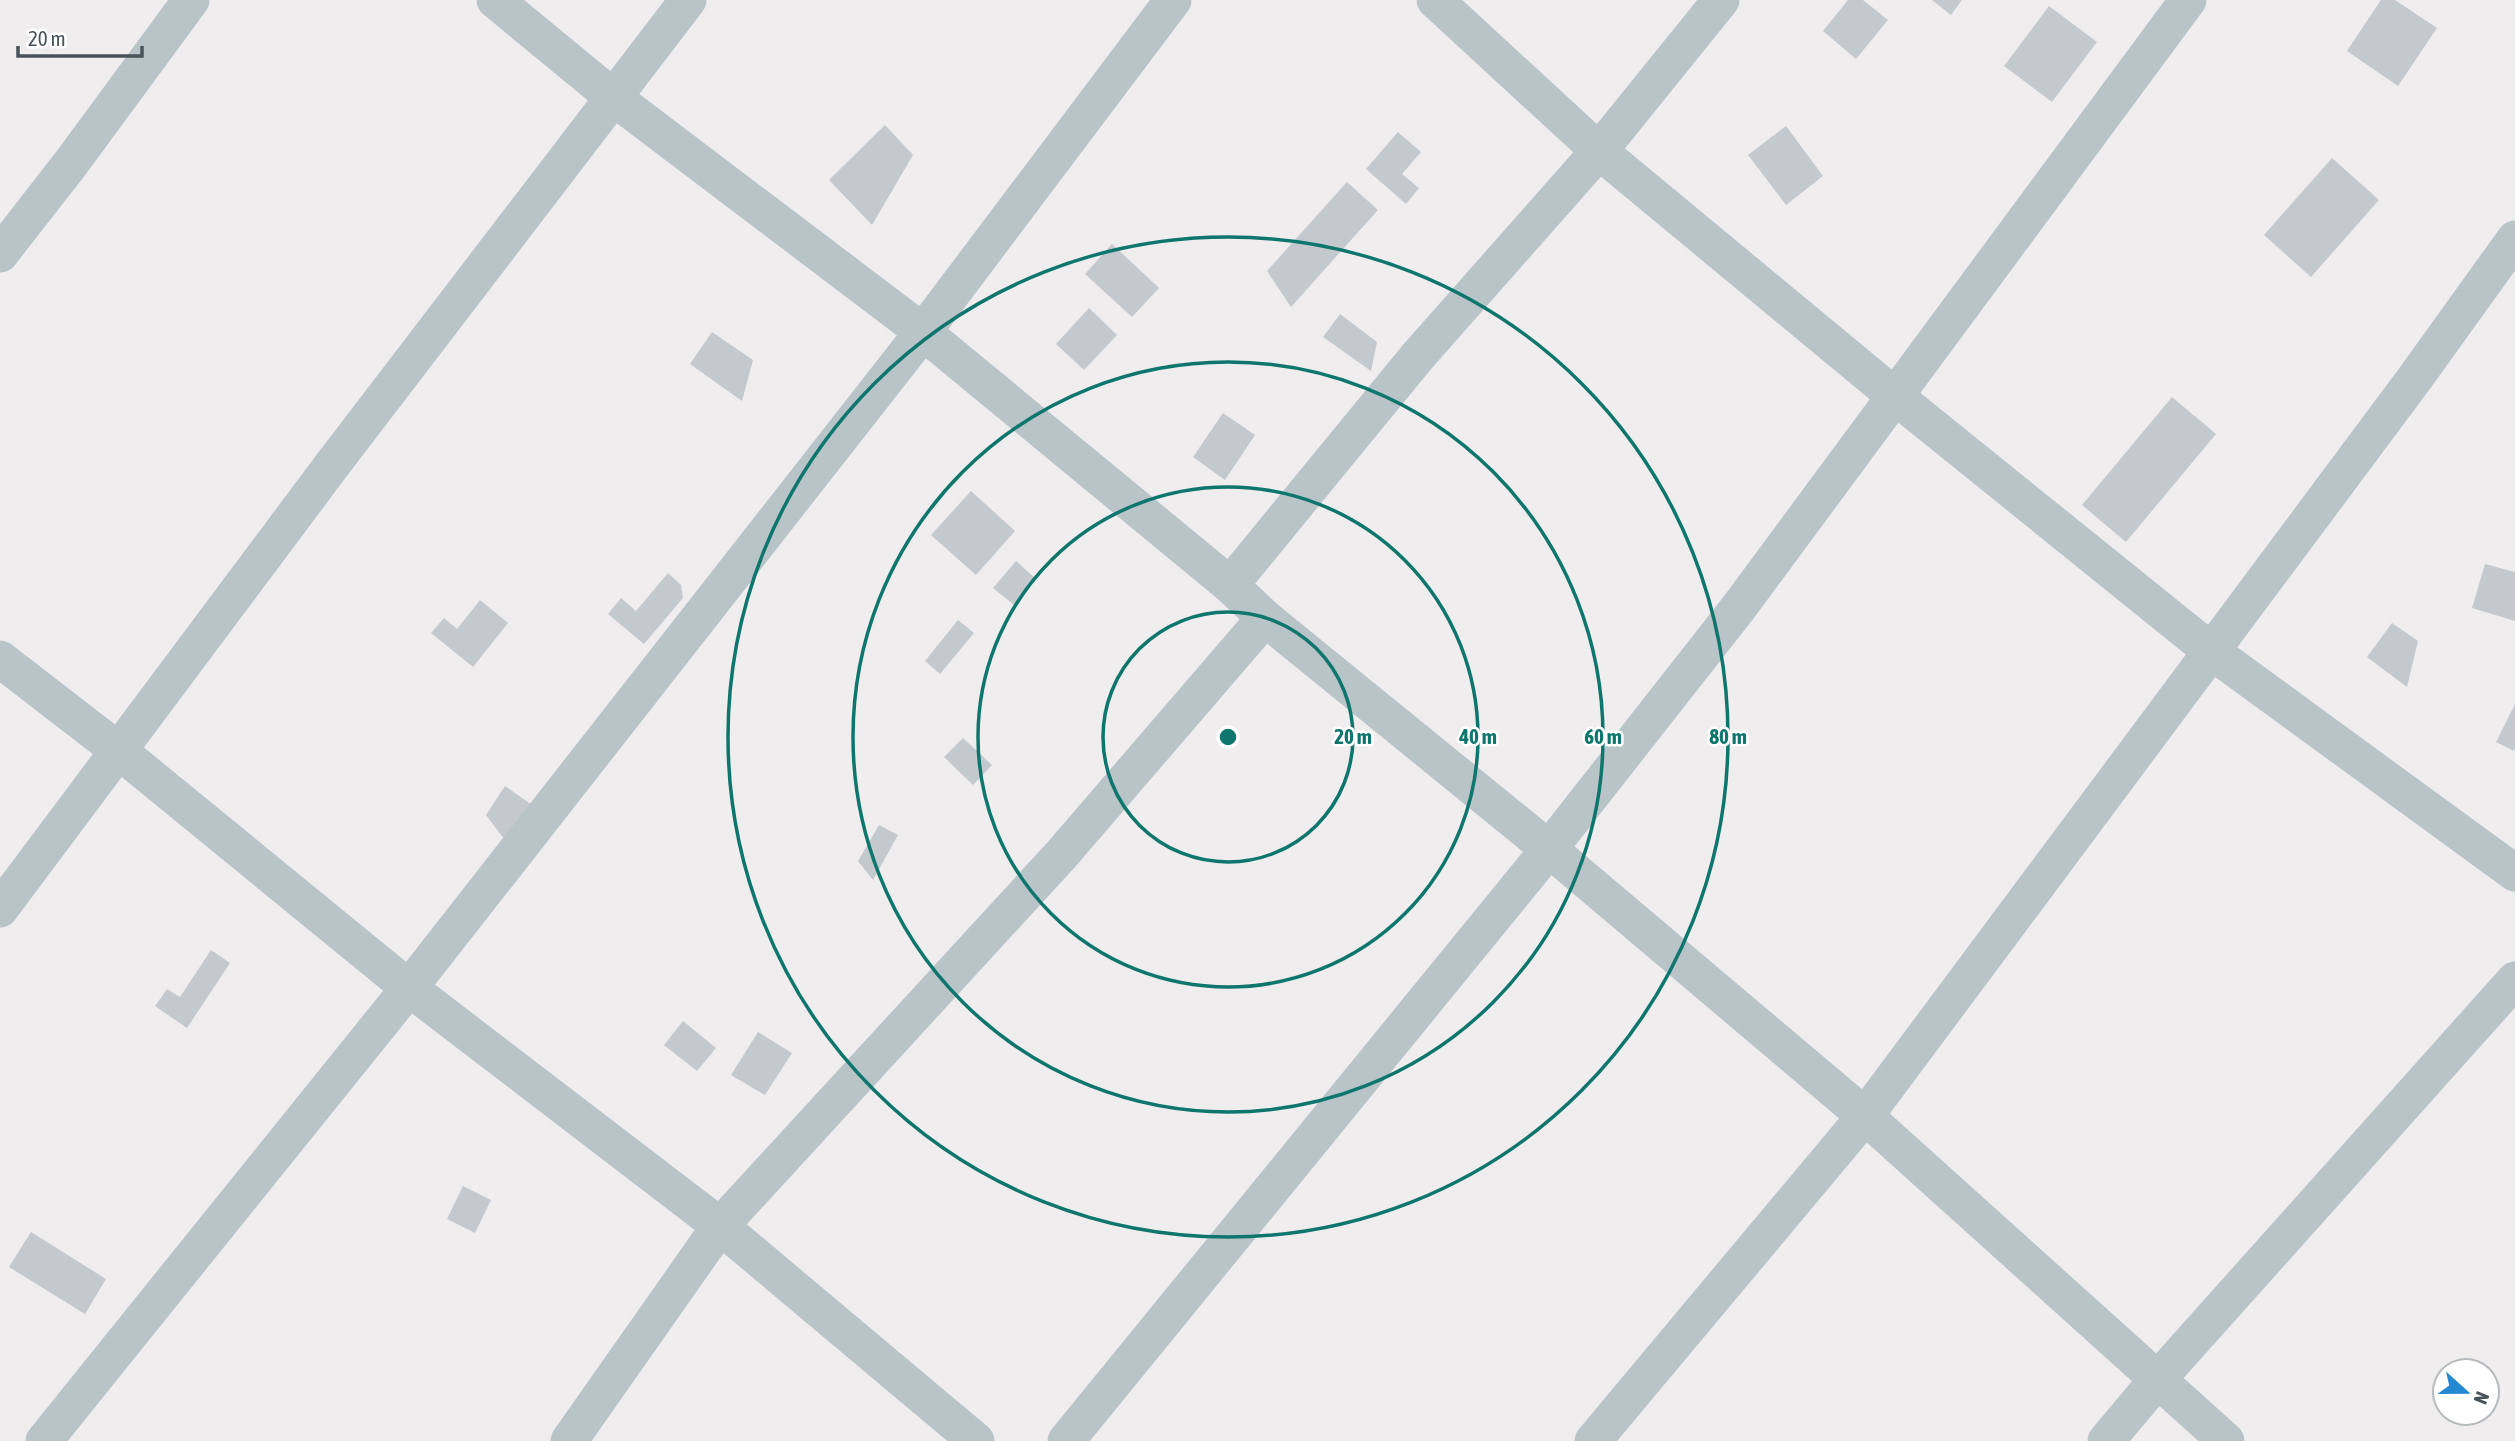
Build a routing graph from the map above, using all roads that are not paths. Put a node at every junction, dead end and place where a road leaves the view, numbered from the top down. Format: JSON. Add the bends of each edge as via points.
{"nodes":[{"id":1,"x":191,"y":0,"type":"edge"},
{"id":2,"x":495,"y":0,"type":"edge"},
{"id":3,"x":688,"y":0,"type":"edge"},
{"id":4,"x":1172,"y":0,"type":"edge"},
{"id":5,"x":1435,"y":0,"type":"edge"},
{"id":6,"x":1721,"y":0,"type":"edge"},
{"id":7,"x":2188,"y":0,"type":"edge"},
{"id":8,"x":614,"y":98,"type":"junction"},
{"id":9,"x":1599,"y":151,"type":"junction"},
{"id":10,"x":2515,"y":239,"type":"edge"},
{"id":11,"x":0,"y":254,"type":"edge"},
{"id":12,"x":923,"y":332,"type":"junction"},
{"id":13,"x":1896,"y":397,"type":"junction"},
{"id":14,"x":1230,"y":585,"type":"junction"},
{"id":15,"x":1265,"y":618,"type":"junction"},
{"id":16,"x":2211,"y":651,"type":"junction"},
{"id":17,"x":0,"y":659,"type":"edge"},
{"id":18,"x":119,"y":751,"type":"junction"},
{"id":19,"x":1549,"y":849,"type":"junction"},
{"id":20,"x":2515,"y":873,"type":"edge"},
{"id":21,"x":0,"y":909,"type":"edge"},
{"id":22,"x":2515,"y":980,"type":"edge"},
{"id":23,"x":409,"y":988,"type":"junction"},
{"id":24,"x":1865,"y":1116,"type":"junction"},
{"id":25,"x":720,"y":1226,"type":"junction"},
{"id":26,"x":2158,"y":1379,"type":"junction"},
{"id":27,"x":44,"y":1441,"type":"edge"},
{"id":28,"x":569,"y":1441,"type":"edge"},
{"id":29,"x":976,"y":1441,"type":"edge"},
{"id":30,"x":1066,"y":1441,"type":"edge"},
{"id":31,"x":1593,"y":1441,"type":"edge"},
{"id":32,"x":2106,"y":1441,"type":"edge"},
{"id":33,"x":2227,"y":1441,"type":"edge"}],
"edges":[{"from":1,"to":11,"type":"street"},
{"from":2,"to":8,"type":"street"},
{"from":3,"to":8,"type":"street"},
{"from":4,"to":12,"type":"street"},
{"from":5,"to":9,"type":"street"},
{"from":6,"to":9,"type":"street"},
{"from":7,"to":13,"type":"street"},
{"from":8,"to":12,"type":"street"},
{"from":8,"to":18,"type":"street"},
{"from":9,"to":13,"type":"street"},
{"from":9,"to":14,"type":"street","via":[[1417,357]]},
{"from":10,"to":16,"type":"street"},
{"from":12,"to":14,"type":"street"},
{"from":12,"to":23,"type":"street"},
{"from":13,"to":16,"type":"street"},
{"from":13,"to":19,"type":"street"},
{"from":14,"to":15,"type":"street"},
{"from":15,"to":19,"type":"street"},
{"from":15,"to":25,"type":"street","via":[[1061,855]]},
{"from":16,"to":20,"type":"street"},
{"from":16,"to":24,"type":"street"},
{"from":17,"to":18,"type":"street"},
{"from":18,"to":21,"type":"street"},
{"from":18,"to":23,"type":"street"},
{"from":19,"to":24,"type":"street"},
{"from":19,"to":30,"type":"street"},
{"from":22,"to":26,"type":"street"},
{"from":23,"to":25,"type":"street"},
{"from":23,"to":27,"type":"street"},
{"from":24,"to":26,"type":"street"},
{"from":24,"to":31,"type":"street"},
{"from":25,"to":28,"type":"street"},
{"from":25,"to":29,"type":"street"},
{"from":26,"to":32,"type":"street"},
{"from":26,"to":33,"type":"street"}]}
